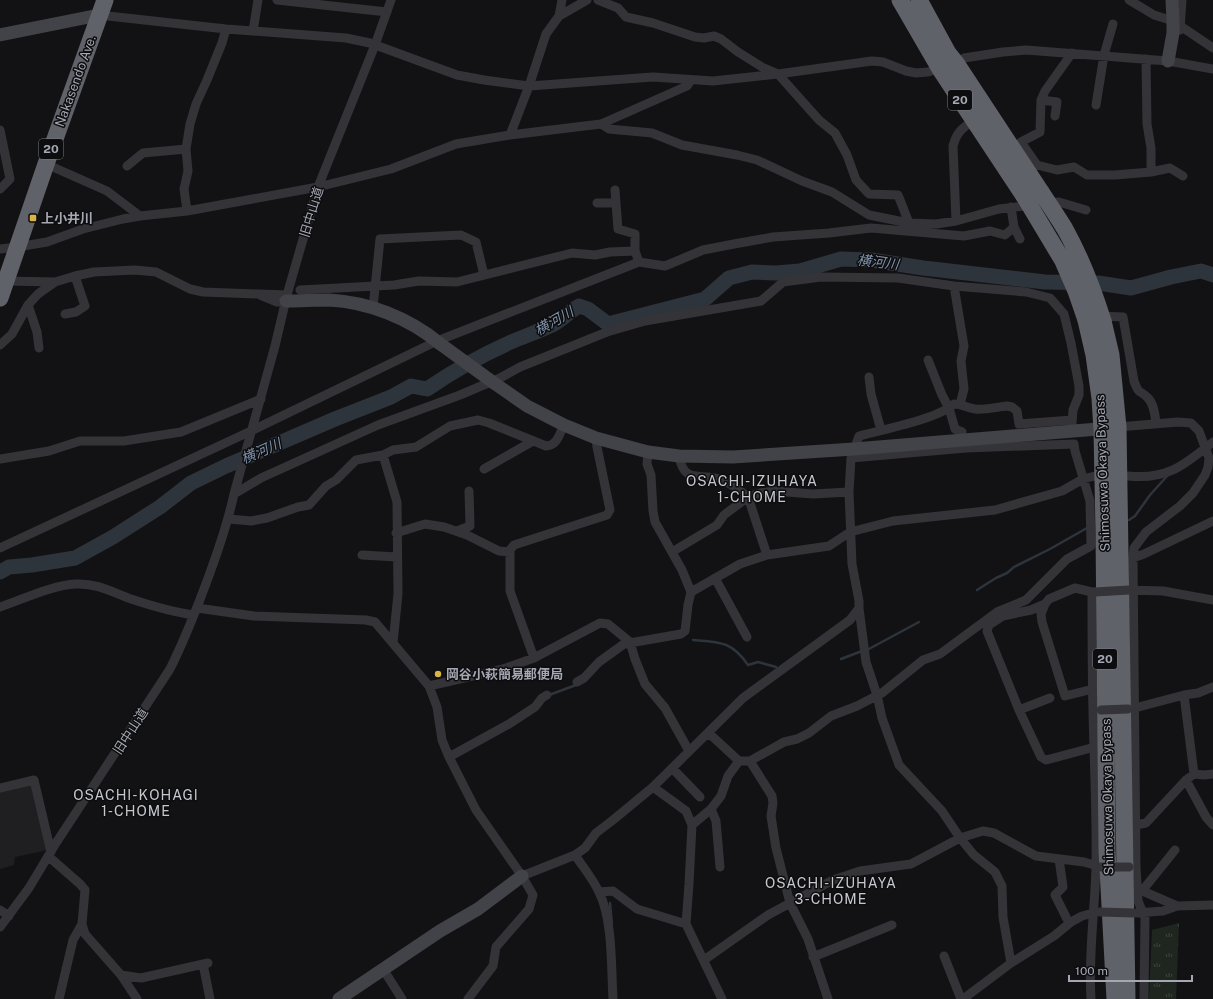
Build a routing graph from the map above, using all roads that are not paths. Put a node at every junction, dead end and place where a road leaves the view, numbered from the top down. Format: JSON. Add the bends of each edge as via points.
{"nodes":[{"id":1,"x":258,"y":0,"type":"edge"},
{"id":2,"x":277,"y":0,"type":"edge"},
{"id":3,"x":391,"y":0,"type":"edge"},
{"id":4,"x":562,"y":0,"type":"edge"},
{"id":5,"x":587,"y":0,"type":"edge"},
{"id":6,"x":598,"y":0,"type":"edge"},
{"id":7,"x":900,"y":0,"type":"edge"},
{"id":8,"x":919,"y":0,"type":"edge"},
{"id":9,"x":1128,"y":0,"type":"edge"},
{"id":10,"x":1172,"y":0,"type":"edge"},
{"id":11,"x":1182,"y":0,"type":"edge"},
{"id":12,"x":102,"y":8,"type":"edge"},
{"id":13,"x":387,"y":12,"type":"junction"},
{"id":14,"x":560,"y":16,"type":"junction"},
{"id":15,"x":1113,"y":24,"type":"dead end"},
{"id":16,"x":1177,"y":24,"type":"junction"},
{"id":17,"x":226,"y":29,"type":"junction"},
{"id":18,"x":252,"y":31,"type":"junction"},
{"id":19,"x":0,"y":35,"type":"edge"},
{"id":20,"x":375,"y":45,"type":"junction"},
{"id":21,"x":1213,"y":48,"type":"edge"},
{"id":22,"x":1072,"y":53,"type":"junction"},
{"id":23,"x":1104,"y":55,"type":"junction"},
{"id":24,"x":1146,"y":59,"type":"junction"},
{"id":25,"x":1169,"y":61,"type":"junction"},
{"id":26,"x":956,"y":63,"type":"junction"},
{"id":27,"x":940,"y":69,"type":"junction"},
{"id":28,"x":1213,"y":69,"type":"edge"},
{"id":29,"x":778,"y":74,"type":"junction"},
{"id":30,"x":691,"y":80,"type":"junction"},
{"id":31,"x":529,"y":86,"type":"junction"},
{"id":32,"x":1041,"y":100,"type":"junction"},
{"id":33,"x":1096,"y":105,"type":"dead end"},
{"id":34,"x":1055,"y":116,"type":"dead end"},
{"id":35,"x":974,"y":120,"type":"junction"},
{"id":36,"x":600,"y":124,"type":"junction"},
{"id":37,"x":0,"y":130,"type":"edge"},
{"id":38,"x":510,"y":135,"type":"junction"},
{"id":39,"x":186,"y":150,"type":"junction"},
{"id":40,"x":46,"y":164,"type":"junction"},
{"id":41,"x":127,"y":166,"type":"dead end"},
{"id":42,"x":1032,"y":167,"type":"junction"},
{"id":43,"x":1151,"y":172,"type":"junction"},
{"id":44,"x":1183,"y":176,"type":"dead end"},
{"id":45,"x":318,"y":187,"type":"junction"},
{"id":46,"x":0,"y":189,"type":"edge"},
{"id":47,"x":615,"y":190,"type":"dead end"},
{"id":48,"x":597,"y":203,"type":"dead end"},
{"id":49,"x":616,"y":203,"type":"junction"},
{"id":50,"x":1011,"y":207,"type":"junction"},
{"id":51,"x":1086,"y":210,"type":"dead end"},
{"id":52,"x":187,"y":211,"type":"junction"},
{"id":53,"x":140,"y":216,"type":"junction"},
{"id":54,"x":956,"y":221,"type":"junction"},
{"id":55,"x":908,"y":223,"type":"junction"},
{"id":56,"x":1014,"y":227,"type":"junction"},
{"id":57,"x":1020,"y":239,"type":"dead end"},
{"id":58,"x":17,"y":247,"type":"junction"},
{"id":59,"x":0,"y":249,"type":"edge"},
{"id":60,"x":634,"y":251,"type":"junction"},
{"id":61,"x":638,"y":262,"type":"junction"},
{"id":62,"x":484,"y":275,"type":"junction"},
{"id":63,"x":75,"y":276,"type":"junction"},
{"id":64,"x":3,"y":280,"type":"edge"},
{"id":65,"x":55,"y":282,"type":"junction"},
{"id":66,"x":375,"y":286,"type":"junction"},
{"id":67,"x":954,"y":286,"type":"junction"},
{"id":68,"x":300,"y":290,"type":"dead end"},
{"id":69,"x":0,"y":298,"type":"edge"},
{"id":70,"x":286,"y":298,"type":"junction"},
{"id":71,"x":28,"y":305,"type":"junction"},
{"id":72,"x":373,"y":308,"type":"junction"},
{"id":73,"x":65,"y":314,"type":"dead end"},
{"id":74,"x":1064,"y":314,"type":"junction"},
{"id":75,"x":438,"y":342,"type":"junction"},
{"id":76,"x":0,"y":345,"type":"edge"},
{"id":77,"x":40,"y":348,"type":"dead end"},
{"id":78,"x":928,"y":360,"type":"dead end"},
{"id":79,"x":870,"y":377,"type":"dead end"},
{"id":80,"x":260,"y":399,"type":"junction"},
{"id":81,"x":960,"y":404,"type":"junction"},
{"id":82,"x":949,"y":408,"type":"junction"},
{"id":83,"x":1156,"y":423,"type":"junction"},
{"id":84,"x":564,"y":425,"type":"junction"},
{"id":85,"x":1110,"y":428,"type":"junction"},
{"id":86,"x":881,"y":430,"type":"junction"},
{"id":87,"x":962,"y":432,"type":"dead end"},
{"id":88,"x":250,"y":433,"type":"junction"},
{"id":89,"x":596,"y":438,"type":"junction"},
{"id":90,"x":533,"y":441,"type":"junction"},
{"id":91,"x":1210,"y":445,"type":"edge"},
{"id":92,"x":648,"y":452,"type":"junction"},
{"id":93,"x":852,"y":453,"type":"junction"},
{"id":94,"x":383,"y":455,"type":"junction"},
{"id":95,"x":679,"y":456,"type":"junction"},
{"id":96,"x":0,"y":459,"type":"edge"},
{"id":97,"x":484,"y":469,"type":"dead end"},
{"id":98,"x":1095,"y":476,"type":"dead end"},
{"id":99,"x":1128,"y":476,"type":"dead end"},
{"id":100,"x":1083,"y":479,"type":"junction"},
{"id":101,"x":469,"y":491,"type":"dead end"},
{"id":102,"x":234,"y":492,"type":"junction"},
{"id":103,"x":849,"y":492,"type":"junction"},
{"id":104,"x":748,"y":497,"type":"junction"},
{"id":105,"x":229,"y":519,"type":"junction"},
{"id":106,"x":1213,"y":521,"type":"edge"},
{"id":107,"x":457,"y":531,"type":"junction"},
{"id":108,"x":396,"y":532,"type":"junction"},
{"id":109,"x":850,"y":532,"type":"junction"},
{"id":110,"x":0,"y":548,"type":"edge"},
{"id":111,"x":510,"y":552,"type":"junction"},
{"id":112,"x":672,"y":552,"type":"junction"},
{"id":113,"x":362,"y":555,"type":"dead end"},
{"id":114,"x":767,"y":555,"type":"junction"},
{"id":115,"x":398,"y":557,"type":"junction"},
{"id":116,"x":1133,"y":558,"type":"junction"},
{"id":117,"x":714,"y":578,"type":"junction"},
{"id":118,"x":1131,"y":590,"type":"junction"},
{"id":119,"x":691,"y":592,"type":"junction"},
{"id":120,"x":1094,"y":592,"type":"junction"},
{"id":121,"x":1213,"y":600,"type":"edge"},
{"id":122,"x":1045,"y":604,"type":"junction"},
{"id":123,"x":0,"y":607,"type":"edge"},
{"id":124,"x":858,"y":608,"type":"junction"},
{"id":125,"x":195,"y":612,"type":"junction"},
{"id":126,"x":1000,"y":614,"type":"junction"},
{"id":127,"x":747,"y":637,"type":"dead end"},
{"id":128,"x":630,"y":642,"type":"junction"},
{"id":129,"x":393,"y":643,"type":"junction"},
{"id":130,"x":534,"y":658,"type":"junction"},
{"id":131,"x":577,"y":682,"type":"dead end"},
{"id":132,"x":429,"y":686,"type":"junction"},
{"id":133,"x":1213,"y":686,"type":"edge"},
{"id":134,"x":1093,"y":689,"type":"junction"},
{"id":135,"x":547,"y":695,"type":"dead end"},
{"id":136,"x":877,"y":695,"type":"junction"},
{"id":137,"x":1184,"y":695,"type":"junction"},
{"id":138,"x":1050,"y":698,"type":"dead end"},
{"id":139,"x":1132,"y":709,"type":"junction"},
{"id":140,"x":1018,"y":710,"type":"junction"},
{"id":141,"x":1097,"y":710,"type":"junction"},
{"id":142,"x":706,"y":734,"type":"junction"},
{"id":143,"x":1095,"y":747,"type":"junction"},
{"id":144,"x":689,"y":751,"type":"junction"},
{"id":145,"x":449,"y":757,"type":"junction"},
{"id":146,"x":739,"y":761,"type":"junction"},
{"id":147,"x":750,"y":761,"type":"junction"},
{"id":148,"x":672,"y":768,"type":"junction"},
{"id":149,"x":1213,"y":774,"type":"edge"},
{"id":150,"x":1190,"y":777,"type":"junction"},
{"id":151,"x":653,"y":787,"type":"junction"},
{"id":152,"x":0,"y":788,"type":"edge"},
{"id":153,"x":700,"y":797,"type":"dead end"},
{"id":154,"x":711,"y":809,"type":"junction"},
{"id":155,"x":1136,"y":824,"type":"junction"},
{"id":156,"x":692,"y":825,"type":"junction"},
{"id":157,"x":1213,"y":825,"type":"edge"},
{"id":158,"x":960,"y":838,"type":"junction"},
{"id":159,"x":1175,"y":850,"type":"dead end"},
{"id":160,"x":50,"y":854,"type":"junction"},
{"id":161,"x":575,"y":855,"type":"junction"},
{"id":162,"x":1059,"y":859,"type":"junction"},
{"id":163,"x":720,"y":867,"type":"dead end"},
{"id":164,"x":1098,"y":867,"type":"junction"},
{"id":165,"x":1132,"y":867,"type":"junction"},
{"id":166,"x":522,"y":876,"type":"junction"},
{"id":167,"x":1140,"y":890,"type":"junction"},
{"id":168,"x":599,"y":892,"type":"junction"},
{"id":169,"x":790,"y":903,"type":"junction"},
{"id":170,"x":1213,"y":905,"type":"edge"},
{"id":171,"x":1177,"y":906,"type":"junction"},
{"id":172,"x":0,"y":910,"type":"edge"},
{"id":173,"x":1096,"y":912,"type":"junction"},
{"id":174,"x":1138,"y":913,"type":"junction"},
{"id":175,"x":9,"y":916,"type":"junction"},
{"id":176,"x":1067,"y":919,"type":"dead end"},
{"id":177,"x":82,"y":924,"type":"junction"},
{"id":178,"x":686,"y":924,"type":"junction"},
{"id":179,"x":892,"y":925,"type":"dead end"},
{"id":180,"x":0,"y":928,"type":"edge"},
{"id":181,"x":944,"y":956,"type":"dead end"},
{"id":182,"x":813,"y":957,"type":"junction"},
{"id":183,"x":704,"y":960,"type":"junction"},
{"id":184,"x":1112,"y":961,"type":"junction"},
{"id":185,"x":1011,"y":963,"type":"junction"},
{"id":186,"x":382,"y":969,"type":"junction"},
{"id":187,"x":121,"y":975,"type":"junction"},
{"id":188,"x":718,"y":998,"type":"edge"},
{"id":189,"x":59,"y":999,"type":"edge"},
{"id":190,"x":137,"y":999,"type":"edge"},
{"id":191,"x":210,"y":999,"type":"edge"},
{"id":192,"x":339,"y":999,"type":"edge"},
{"id":193,"x":402,"y":999,"type":"edge"},
{"id":194,"x":468,"y":999,"type":"edge"},
{"id":195,"x":613,"y":999,"type":"edge"},
{"id":196,"x":828,"y":999,"type":"edge"},
{"id":197,"x":962,"y":999,"type":"edge"},
{"id":198,"x":1090,"y":999,"type":"edge"},
{"id":199,"x":1106,"y":999,"type":"edge"},
{"id":200,"x":1115,"y":999,"type":"edge"},
{"id":201,"x":1127,"y":999,"type":"edge"},
{"id":202,"x":1144,"y":999,"type":"edge"}],
"edges":[{"from":1,"to":18,"type":"street"},
{"from":2,"to":13,"type":"street"},
{"from":3,"to":13,"type":"street","name":"旧中山道"},
{"from":4,"to":14,"type":"street"},
{"from":5,"to":14,"type":"street"},
{"from":6,"to":29,"type":"street","via":[[618,8],[626,17],[695,37],[714,36],[762,67]]},
{"from":7,"to":27,"type":"highway","name":"Shimosuwa Okaya Bypass","number":"20"},
{"from":8,"to":26,"type":"highway","name":"Shimosuwa Okaya Bypass","number":"20"},
{"from":9,"to":16,"type":"street","via":[[1154,15]]},
{"from":10,"to":16,"type":"street"},
{"from":11,"to":16,"type":"street"},
{"from":12,"to":17,"type":"street"},
{"from":12,"to":19,"type":"street"},
{"from":12,"to":40,"type":"highway","name":"Nakasendo Ave.","number":"20"},
{"from":13,"to":20,"type":"street","name":"旧中山道"},
{"from":14,"to":31,"type":"street","via":[[546,34]]},
{"from":15,"to":23,"type":"street"},
{"from":16,"to":21,"type":"street"},
{"from":16,"to":25,"type":"street","via":[[1173,33]]},
{"from":17,"to":18,"type":"street"},
{"from":17,"to":39,"type":"street","via":[[196,104]]},
{"from":18,"to":20,"type":"street","via":[[346,38]]},
{"from":20,"to":31,"type":"street","via":[[457,75]]},
{"from":20,"to":45,"type":"street","name":"旧中山道"},
{"from":22,"to":23,"type":"street"},
{"from":22,"to":26,"type":"street","via":[[1026,50],[964,58]]},
{"from":22,"to":32,"type":"street"},
{"from":23,"to":24,"type":"street"},
{"from":23,"to":33,"type":"street"},
{"from":24,"to":25,"type":"street"},
{"from":24,"to":43,"type":"street"},
{"from":25,"to":28,"type":"street"},
{"from":26,"to":27,"type":"street"},
{"from":26,"to":42,"type":"highway","name":"Shimosuwa Okaya Bypass","number":"20"},
{"from":27,"to":29,"type":"street","via":[[916,73],[872,61]]},
{"from":27,"to":35,"type":"highway","name":"Shimosuwa Okaya Bypass","number":"20"},
{"from":29,"to":30,"type":"street","via":[[713,81]]},
{"from":29,"to":55,"type":"street","via":[[834,133],[847,155],[856,180],[869,194],[898,195]]},
{"from":30,"to":31,"type":"street","via":[[653,77]]},
{"from":30,"to":36,"type":"street","via":[[687,86]]},
{"from":31,"to":38,"type":"street"},
{"from":32,"to":34,"type":"street","via":[[1057,102]]},
{"from":32,"to":42,"type":"street","via":[[1040,132],[1021,142]]},
{"from":35,"to":54,"type":"street","via":[[959,131],[953,146]]},
{"from":35,"to":85,"type":"highway","name":"Shimosuwa Okaya Bypass","number":"20","bridge":true,"via":[[1024,196],[1063,261],[1076,290],[1086,320],[1100,398]]},
{"from":36,"to":38,"type":"street"},
{"from":36,"to":55,"type":"street","via":[[609,128],[652,133],[682,145],[757,160],[832,192],[869,215]]},
{"from":37,"to":46,"type":"street","via":[[10,179]]},
{"from":38,"to":45,"type":"street","via":[[456,144],[391,169]]},
{"from":39,"to":41,"type":"street","via":[[143,153]]},
{"from":39,"to":52,"type":"street","via":[[188,171],[184,189]]},
{"from":40,"to":53,"type":"street","via":[[107,191]]},
{"from":40,"to":58,"type":"highway","name":"Nakasendo Ave.","number":"20"},
{"from":42,"to":43,"type":"street","via":[[1057,170],[1074,168],[1087,175]]},
{"from":42,"to":85,"type":"highway","name":"Shimosuwa Okaya Bypass","number":"20","bridge":true,"via":[[1041,192],[1078,255],[1103,321],[1111,355]]},
{"from":43,"to":44,"type":"street","via":[[1170,168]]},
{"from":45,"to":52,"type":"street"},
{"from":45,"to":70,"type":"street","name":"旧中山道"},
{"from":47,"to":49,"type":"street"},
{"from":48,"to":49,"type":"street"},
{"from":49,"to":60,"type":"street","via":[[618,229],[635,234]]},
{"from":50,"to":51,"type":"street","via":[[1059,202]]},
{"from":50,"to":54,"type":"street"},
{"from":50,"to":56,"type":"street"},
{"from":52,"to":53,"type":"street"},
{"from":53,"to":58,"type":"street","via":[[83,229],[47,242]]},
{"from":54,"to":55,"type":"street","via":[[936,224]]},
{"from":56,"to":57,"type":"street"},
{"from":56,"to":61,"type":"street","via":[[1005,235],[990,231],[964,236],[871,228],[773,237],[703,250],[665,266]]},
{"from":58,"to":59,"type":"street"},
{"from":58,"to":64,"type":"highway","name":"Nakasendo Ave.","number":"20"},
{"from":60,"to":61,"type":"street"},
{"from":60,"to":62,"type":"street","via":[[595,255],[572,253]]},
{"from":61,"to":75,"type":"street"},
{"from":62,"to":66,"type":"street","via":[[457,282],[419,281]]},
{"from":62,"to":66,"type":"street","via":[[476,242],[461,235],[380,239]]},
{"from":63,"to":65,"type":"street"},
{"from":63,"to":70,"type":"street","via":[[94,272],[156,272],[190,289],[203,292],[257,294],[277,302]]},
{"from":63,"to":73,"type":"street","via":[[85,306],[76,312]]},
{"from":64,"to":65,"type":"street"},
{"from":64,"to":69,"type":"highway","name":"Nakasendo Ave.","number":"20"},
{"from":65,"to":71,"type":"street"},
{"from":66,"to":68,"type":"street"},
{"from":66,"to":72,"type":"street"},
{"from":67,"to":74,"type":"street","via":[[1040,294],[1050,298]]},
{"from":67,"to":81,"type":"street","via":[[964,346],[961,361],[964,388]]},
{"from":67,"to":102,"type":"street","via":[[898,278],[821,277],[783,282],[761,301],[645,321],[607,332],[520,367],[460,395],[378,425]]},
{"from":70,"to":72,"type":"street","via":[[329,300]]},
{"from":70,"to":80,"type":"street","name":"旧中山道"},
{"from":71,"to":76,"type":"street","via":[[12,334]]},
{"from":71,"to":77,"type":"street"},
{"from":72,"to":75,"type":"street","via":[[411,324]]},
{"from":74,"to":81,"type":"street","via":[[1079,386],[1072,421],[1019,424],[1017,411],[1012,407],[974,409]]},
{"from":74,"to":83,"type":"street","via":[[1123,317],[1134,382],[1138,391],[1149,399],[1155,411]]},
{"from":75,"to":84,"type":"street","bridge":true,"via":[[527,406]]},
{"from":75,"to":88,"type":"street"},
{"from":78,"to":82,"type":"street"},
{"from":79,"to":86,"type":"street","via":[[871,394]]},
{"from":80,"to":88,"type":"street","name":"旧中山道"},
{"from":80,"to":96,"type":"street","via":[[181,432],[124,441],[80,441],[49,452]]},
{"from":81,"to":82,"type":"street","via":[[954,404]]},
{"from":82,"to":86,"type":"street","via":[[929,417]]},
{"from":82,"to":87,"type":"street","via":[[955,429]]},
{"from":83,"to":85,"type":"street"},
{"from":83,"to":91,"type":"street","via":[[1191,423]]},
{"from":84,"to":89,"type":"street"},
{"from":84,"to":90,"type":"street","via":[[556,443],[551,446]]},
{"from":85,"to":93,"type":"street"},
{"from":85,"to":184,"type":"highway","name":"Shimosuwa Okaya Bypass","number":"20","via":[[1104,532],[1107,850]]},
{"from":85,"to":201,"type":"highway","name":"Shimosuwa Okaya Bypass","number":"20"},
{"from":86,"to":93,"type":"street","via":[[858,436]]},
{"from":88,"to":102,"type":"street","name":"旧中山道"},
{"from":88,"to":110,"type":"street"},
{"from":89,"to":92,"type":"street"},
{"from":89,"to":111,"type":"street","via":[[610,510],[607,514],[514,546]]},
{"from":90,"to":94,"type":"street","via":[[478,420],[450,426],[416,447],[393,450]]},
{"from":90,"to":97,"type":"street"},
{"from":91,"to":99,"type":"street","via":[[1198,456],[1170,472],[1154,476]]},
{"from":91,"to":116,"type":"street","via":[[1205,476],[1180,506],[1146,532],[1134,548]]},
{"from":92,"to":95,"type":"street"},
{"from":92,"to":112,"type":"street","via":[[647,464],[651,476],[655,522]]},
{"from":93,"to":95,"type":"street"},
{"from":93,"to":100,"type":"street","via":[[1074,442]]},
{"from":93,"to":103,"type":"street"},
{"from":94,"to":105,"type":"street","via":[[356,460],[336,480],[326,486],[310,505],[251,521]]},
{"from":94,"to":108,"type":"street","via":[[397,502]]},
{"from":95,"to":104,"type":"street","via":[[681,467],[690,476],[720,479]]},
{"from":98,"to":100,"type":"street"},
{"from":100,"to":109,"type":"street","via":[[1062,491],[995,510],[893,521]]},
{"from":100,"to":126,"type":"street","via":[[1090,501],[1091,546],[1067,559],[1026,600]]},
{"from":101,"to":107,"type":"street","via":[[470,526]]},
{"from":102,"to":105,"type":"street","name":"旧中山道"},
{"from":103,"to":104,"type":"street","via":[[813,494],[774,491]]},
{"from":103,"to":109,"type":"street"},
{"from":104,"to":112,"type":"street","via":[[724,515],[717,525]]},
{"from":104,"to":114,"type":"street"},
{"from":105,"to":125,"type":"street","name":"旧中山道"},
{"from":106,"to":116,"type":"street"},
{"from":107,"to":108,"type":"street","via":[[425,524]]},
{"from":107,"to":111,"type":"street","via":[[499,551]]},
{"from":108,"to":115,"type":"street"},
{"from":109,"to":114,"type":"street","via":[[829,546]]},
{"from":109,"to":124,"type":"street"},
{"from":111,"to":130,"type":"street","via":[[510,591]]},
{"from":112,"to":119,"type":"street"},
{"from":113,"to":115,"type":"street"},
{"from":114,"to":117,"type":"street","via":[[740,564]]},
{"from":115,"to":129,"type":"street","via":[[398,594]]},
{"from":116,"to":118,"type":"street"},
{"from":117,"to":119,"type":"street"},
{"from":117,"to":127,"type":"street"},
{"from":118,"to":120,"type":"street","bridge":true},
{"from":118,"to":121,"type":"street","via":[[1162,591]]},
{"from":118,"to":139,"type":"street"},
{"from":119,"to":128,"type":"street","via":[[685,631],[681,634]]},
{"from":120,"to":122,"type":"street","via":[[1075,588],[1049,599]]},
{"from":120,"to":134,"type":"street"},
{"from":122,"to":126,"type":"street","via":[[1031,610]]},
{"from":122,"to":134,"type":"street","via":[[1041,614],[1042,622],[1066,696]]},
{"from":123,"to":125,"type":"street","via":[[63,585],[83,584],[102,587],[172,612]]},
{"from":124,"to":136,"type":"street","via":[[866,662]]},
{"from":124,"to":142,"type":"street","via":[[850,620],[743,698]]},
{"from":125,"to":129,"type":"street","via":[[366,620],[375,622]]},
{"from":125,"to":160,"type":"street","name":"旧中山道","via":[[170,669]]},
{"from":126,"to":136,"type":"street","via":[[940,654],[923,660]]},
{"from":126,"to":140,"type":"street","via":[[989,625],[987,631]]},
{"from":128,"to":130,"type":"street","via":[[608,624],[600,623]]},
{"from":128,"to":131,"type":"street","via":[[599,662]]},
{"from":128,"to":144,"type":"street","via":[[645,684],[664,708]]},
{"from":129,"to":132,"type":"street"},
{"from":130,"to":132,"type":"street","via":[[503,669]]},
{"from":132,"to":145,"type":"street","via":[[437,707],[442,740]]},
{"from":133,"to":137,"type":"street","via":[[1198,693]]},
{"from":134,"to":141,"type":"street"},
{"from":135,"to":145,"type":"street","via":[[535,707],[509,724]]},
{"from":136,"to":147,"type":"street","via":[[831,716],[809,733],[784,742]]},
{"from":136,"to":158,"type":"street","via":[[882,718],[899,765],[942,811]]},
{"from":137,"to":139,"type":"street"},
{"from":137,"to":150,"type":"street"},
{"from":138,"to":140,"type":"street"},
{"from":139,"to":141,"type":"street","bridge":true},
{"from":139,"to":155,"type":"street"},
{"from":140,"to":143,"type":"street","via":[[1041,757],[1046,760]]},
{"from":141,"to":143,"type":"street"},
{"from":142,"to":144,"type":"street"},
{"from":142,"to":146,"type":"street","via":[[713,737]]},
{"from":143,"to":164,"type":"street"},
{"from":144,"to":148,"type":"street"},
{"from":145,"to":166,"type":"street","via":[[476,810]]},
{"from":146,"to":147,"type":"street"},
{"from":146,"to":154,"type":"street","via":[[728,776],[721,796]]},
{"from":147,"to":169,"type":"street","via":[[772,796],[774,836]]},
{"from":148,"to":151,"type":"street"},
{"from":148,"to":153,"type":"street"},
{"from":149,"to":150,"type":"street"},
{"from":150,"to":155,"type":"street","via":[[1146,823]]},
{"from":150,"to":157,"type":"street","via":[[1206,817]]},
{"from":151,"to":156,"type":"street","via":[[686,811]]},
{"from":151,"to":161,"type":"street","via":[[596,833],[586,848]]},
{"from":152,"to":160,"type":"street","via":[[34,780]]},
{"from":154,"to":156,"type":"street"},
{"from":154,"to":163,"type":"street","via":[[716,821]]},
{"from":155,"to":165,"type":"street"},
{"from":156,"to":178,"type":"street"},
{"from":158,"to":162,"type":"street","via":[[984,831],[994,833],[1036,856]]},
{"from":158,"to":169,"type":"street","via":[[911,864],[860,871],[833,880]]},
{"from":158,"to":185,"type":"street","via":[[974,855],[995,872],[1002,886],[1003,917]]},
{"from":159,"to":167,"type":"street"},
{"from":160,"to":175,"type":"street","name":"旧中山道"},
{"from":160,"to":177,"type":"street","via":[[85,890]]},
{"from":161,"to":166,"type":"street"},
{"from":161,"to":168,"type":"street"},
{"from":162,"to":164,"type":"street","via":[[1084,862]]},
{"from":162,"to":176,"type":"street","via":[[1063,887],[1055,895]]},
{"from":164,"to":165,"type":"street","bridge":true},
{"from":164,"to":173,"type":"street"},
{"from":165,"to":167,"type":"street"},
{"from":166,"to":186,"type":"street","via":[[478,909]]},
{"from":166,"to":194,"type":"street","via":[[533,895],[529,909],[496,947],[493,966]]},
{"from":167,"to":171,"type":"street"},
{"from":167,"to":174,"type":"street"},
{"from":168,"to":178,"type":"street","via":[[613,891],[637,909]]},
{"from":168,"to":195,"type":"street","via":[[606,911]]},
{"from":169,"to":182,"type":"street","via":[[808,939]]},
{"from":169,"to":183,"type":"street","via":[[768,915]]},
{"from":170,"to":171,"type":"street"},
{"from":171,"to":174,"type":"street","via":[[1162,911]]},
{"from":172,"to":175,"type":"street"},
{"from":173,"to":174,"type":"street","bridge":true},
{"from":173,"to":185,"type":"street","via":[[1082,914]]},
{"from":173,"to":198,"type":"street","via":[[1089,980]]},
{"from":174,"to":202,"type":"street","via":[[1145,918]]},
{"from":175,"to":180,"type":"street","name":"旧中山道"},
{"from":177,"to":187,"type":"street","via":[[85,934]]},
{"from":177,"to":189,"type":"street","via":[[73,940]]},
{"from":178,"to":183,"type":"street"},
{"from":179,"to":182,"type":"street"},
{"from":181,"to":197,"type":"street"},
{"from":182,"to":196,"type":"street"},
{"from":183,"to":188,"type":"street"},
{"from":184,"to":199,"type":"highway","via":[[1108,968]]},
{"from":184,"to":200,"type":"highway","name":"Shimosuwa Okaya Bypass","number":"20"},
{"from":185,"to":197,"type":"street"},
{"from":186,"to":192,"type":"street"},
{"from":186,"to":193,"type":"street"},
{"from":187,"to":190,"type":"street"},
{"from":187,"to":191,"type":"street","via":[[141,978],[205,963]]}]}
